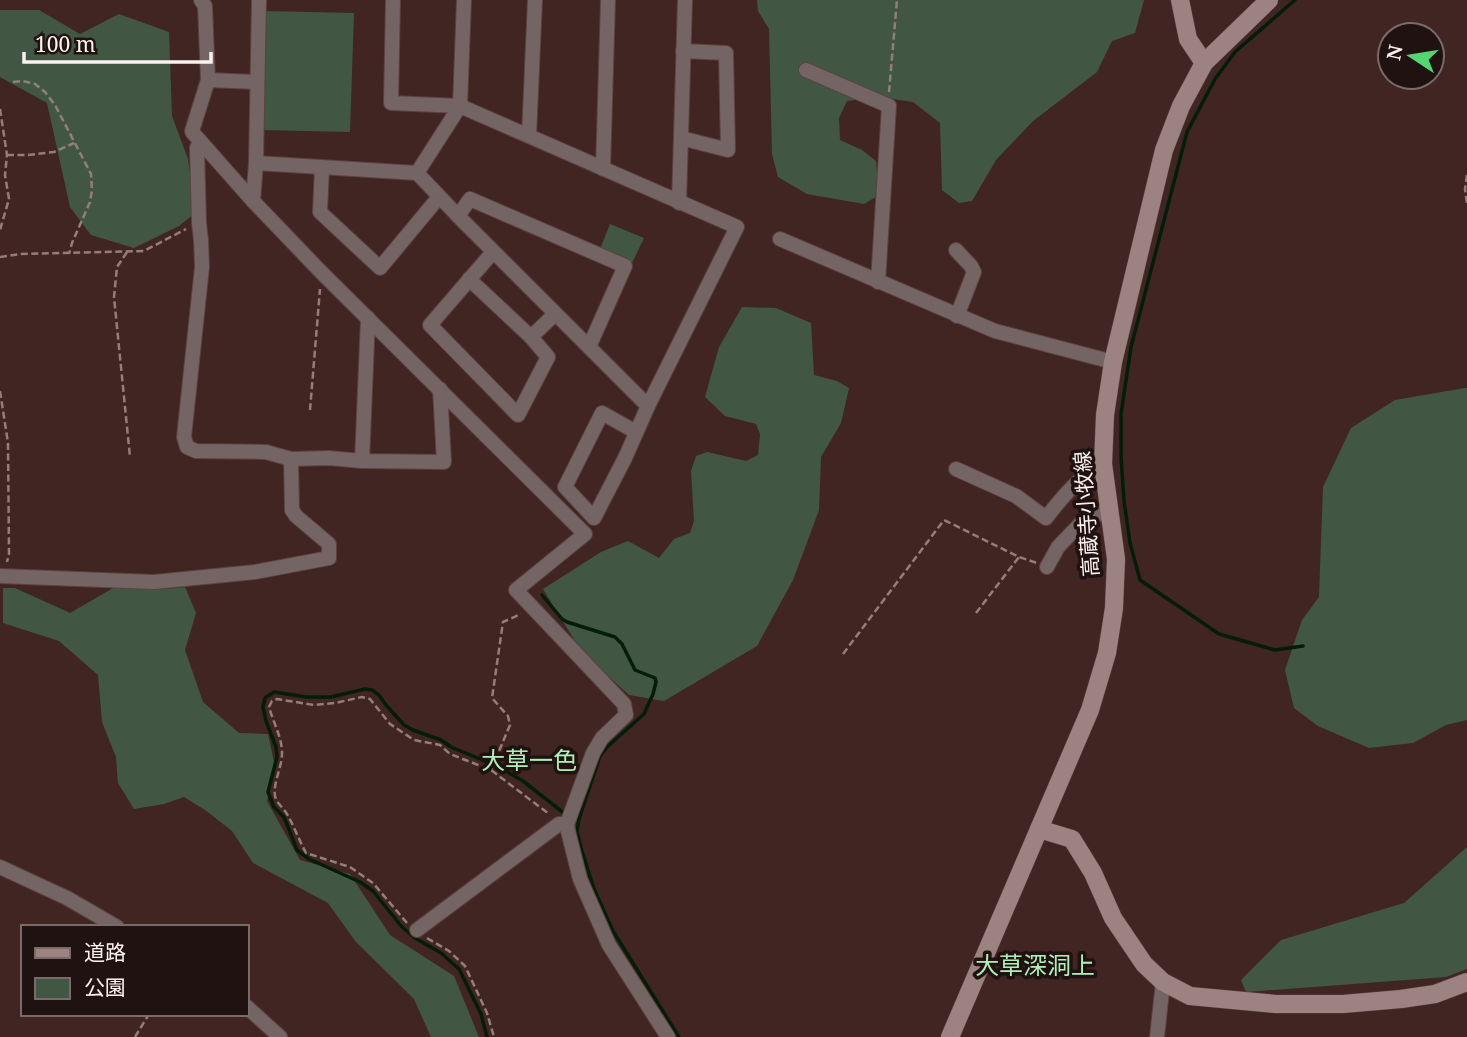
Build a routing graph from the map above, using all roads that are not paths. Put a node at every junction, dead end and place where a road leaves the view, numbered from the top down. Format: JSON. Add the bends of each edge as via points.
{"nodes":[{"id":1,"x":201,"y":0,"type":"edge"},
{"id":2,"x":259,"y":0,"type":"edge"},
{"id":3,"x":393,"y":0,"type":"edge"},
{"id":4,"x":464,"y":0,"type":"edge"},
{"id":5,"x":535,"y":0,"type":"edge"},
{"id":6,"x":608,"y":0,"type":"edge"},
{"id":7,"x":685,"y":0,"type":"edge"},
{"id":8,"x":1180,"y":0,"type":"edge"},
{"id":9,"x":1269,"y":0,"type":"edge"},
{"id":10,"x":683,"y":51,"type":"junction"},
{"id":11,"x":1204,"y":63,"type":"junction"},
{"id":12,"x":806,"y":70,"type":"dead end"},
{"id":13,"x":208,"y":80,"type":"junction"},
{"id":14,"x":257,"y":82,"type":"junction"},
{"id":15,"x":460,"y":106,"type":"junction"},
{"id":16,"x":529,"y":136,"type":"junction"},
{"id":17,"x":681,"y":138,"type":"junction"},
{"id":18,"x":200,"y":142,"type":"junction"},
{"id":19,"x":256,"y":163,"type":"junction"},
{"id":20,"x":322,"y":167,"type":"junction"},
{"id":21,"x":603,"y":169,"type":"junction"},
{"id":22,"x":417,"y":173,"type":"junction"},
{"id":23,"x":439,"y":197,"type":"junction"},
{"id":24,"x":253,"y":201,"type":"junction"},
{"id":25,"x":679,"y":203,"type":"junction"},
{"id":26,"x":458,"y":216,"type":"junction"},
{"id":27,"x":780,"y":239,"type":"dead end"},
{"id":28,"x":956,"y":250,"type":"dead end"},
{"id":29,"x":493,"y":251,"type":"junction"},
{"id":30,"x":469,"y":279,"type":"junction"},
{"id":31,"x":878,"y":282,"type":"junction"},
{"id":32,"x":555,"y":314,"type":"junction"},
{"id":33,"x":957,"y":316,"type":"junction"},
{"id":34,"x":368,"y":317,"type":"junction"},
{"id":35,"x":531,"y":337,"type":"junction"},
{"id":36,"x":589,"y":347,"type":"junction"},
{"id":37,"x":1113,"y":362,"type":"junction"},
{"id":38,"x":440,"y":389,"type":"junction"},
{"id":39,"x":648,"y":406,"type":"junction"},
{"id":40,"x":636,"y":432,"type":"junction"},
{"id":41,"x":291,"y":459,"type":"junction"},
{"id":42,"x":362,"y":461,"type":"junction"},
{"id":43,"x":1103,"y":464,"type":"junction"},
{"id":44,"x":956,"y":469,"type":"dead end"},
{"id":45,"x":1109,"y":509,"type":"junction"},
{"id":46,"x":1047,"y":567,"type":"road end"},
{"id":47,"x":2,"y":576,"type":"edge"},
{"id":48,"x":563,"y":824,"type":"junction"},
{"id":49,"x":1040,"y":829,"type":"junction"},
{"id":50,"x":0,"y":867,"type":"edge"},
{"id":51,"x":114,"y":925,"type":"edge"},
{"id":52,"x":417,"y":930,"type":"road end"},
{"id":53,"x":1163,"y":982,"type":"junction"},
{"id":54,"x":1467,"y":982,"type":"edge"},
{"id":55,"x":248,"y":1008,"type":"edge"},
{"id":56,"x":279,"y":1037,"type":"edge"},
{"id":57,"x":668,"y":1037,"type":"edge"},
{"id":58,"x":950,"y":1037,"type":"edge"},
{"id":59,"x":1157,"y":1037,"type":"edge"}],
"edges":[{"from":1,"to":13,"type":"street"},
{"from":2,"to":14,"type":"street"},
{"from":3,"to":15,"type":"street","via":[[391,103]]},
{"from":4,"to":15,"type":"street"},
{"from":5,"to":16,"type":"street"},
{"from":6,"to":21,"type":"street"},
{"from":7,"to":10,"type":"street"},
{"from":8,"to":11,"type":"main road","via":[[1188,39]]},
{"from":9,"to":11,"type":"main road","name":"高蔵寺小牧線"},
{"from":10,"to":17,"type":"street"},
{"from":10,"to":17,"type":"street","via":[[726,53],[728,150]]},
{"from":11,"to":37,"type":"main road","name":"高蔵寺小牧線","via":[[1164,150]]},
{"from":12,"to":31,"type":"street","via":[[888,106]]},
{"from":13,"to":14,"type":"street"},
{"from":13,"to":18,"type":"street","via":[[192,131]]},
{"from":14,"to":19,"type":"street"},
{"from":15,"to":16,"type":"street"},
{"from":15,"to":22,"type":"street"},
{"from":16,"to":21,"type":"street"},
{"from":17,"to":25,"type":"street"},
{"from":18,"to":24,"type":"street"},
{"from":18,"to":41,"type":"street","via":[[202,267],[184,437],[187,447],[196,451],[266,452]]},
{"from":19,"to":20,"type":"street"},
{"from":19,"to":24,"type":"street"},
{"from":20,"to":22,"type":"street"},
{"from":20,"to":23,"type":"street","via":[[320,212],[380,268]]},
{"from":21,"to":25,"type":"street"},
{"from":22,"to":23,"type":"street"},
{"from":23,"to":26,"type":"street"},
{"from":24,"to":34,"type":"street"},
{"from":25,"to":39,"type":"street","via":[[737,227]]},
{"from":26,"to":29,"type":"street"},
{"from":26,"to":36,"type":"street","via":[[470,199],[625,266]]},
{"from":27,"to":31,"type":"street"},
{"from":28,"to":33,"type":"street","via":[[974,272]]},
{"from":29,"to":30,"type":"street"},
{"from":29,"to":32,"type":"street"},
{"from":30,"to":35,"type":"street"},
{"from":30,"to":35,"type":"street","via":[[430,325],[518,415],[548,357]]},
{"from":31,"to":33,"type":"street"},
{"from":32,"to":35,"type":"street"},
{"from":32,"to":36,"type":"street"},
{"from":33,"to":37,"type":"street","via":[[995,331]]},
{"from":34,"to":38,"type":"street"},
{"from":34,"to":42,"type":"street"},
{"from":36,"to":39,"type":"street"},
{"from":37,"to":43,"type":"main road","name":"高蔵寺小牧線"},
{"from":38,"to":42,"type":"street","via":[[444,462]]},
{"from":38,"to":48,"type":"street","via":[[585,534],[516,590],[624,704],[625,715],[593,753]]},
{"from":39,"to":40,"type":"street"},
{"from":40,"to":40,"type":"street","via":[[602,413],[565,487],[594,518]]},
{"from":41,"to":42,"type":"street"},
{"from":41,"to":47,"type":"street","via":[[292,510],[329,544],[329,558],[255,572],[154,582]]},
{"from":43,"to":44,"type":"street","via":[[1066,492],[1046,518],[1016,496]]},
{"from":43,"to":45,"type":"main road","name":"高蔵寺小牧線"},
{"from":45,"to":46,"type":"street","via":[[1082,522],[1058,547]]},
{"from":45,"to":49,"type":"main road","name":"高蔵寺小牧線","via":[[1115,559],[1107,653],[1090,710]]},
{"from":48,"to":52,"type":"street"},
{"from":48,"to":57,"type":"street","via":[[580,879],[610,945]]},
{"from":49,"to":53,"type":"main road","via":[[1072,839],[1113,918],[1144,964]]},
{"from":49,"to":58,"type":"main road","name":"高蔵寺小牧線"},
{"from":50,"to":51,"type":"street"},
{"from":53,"to":54,"type":"main road","via":[[1190,996],[1343,1004],[1435,994]]},
{"from":53,"to":59,"type":"street"},
{"from":55,"to":56,"type":"street"}]}
